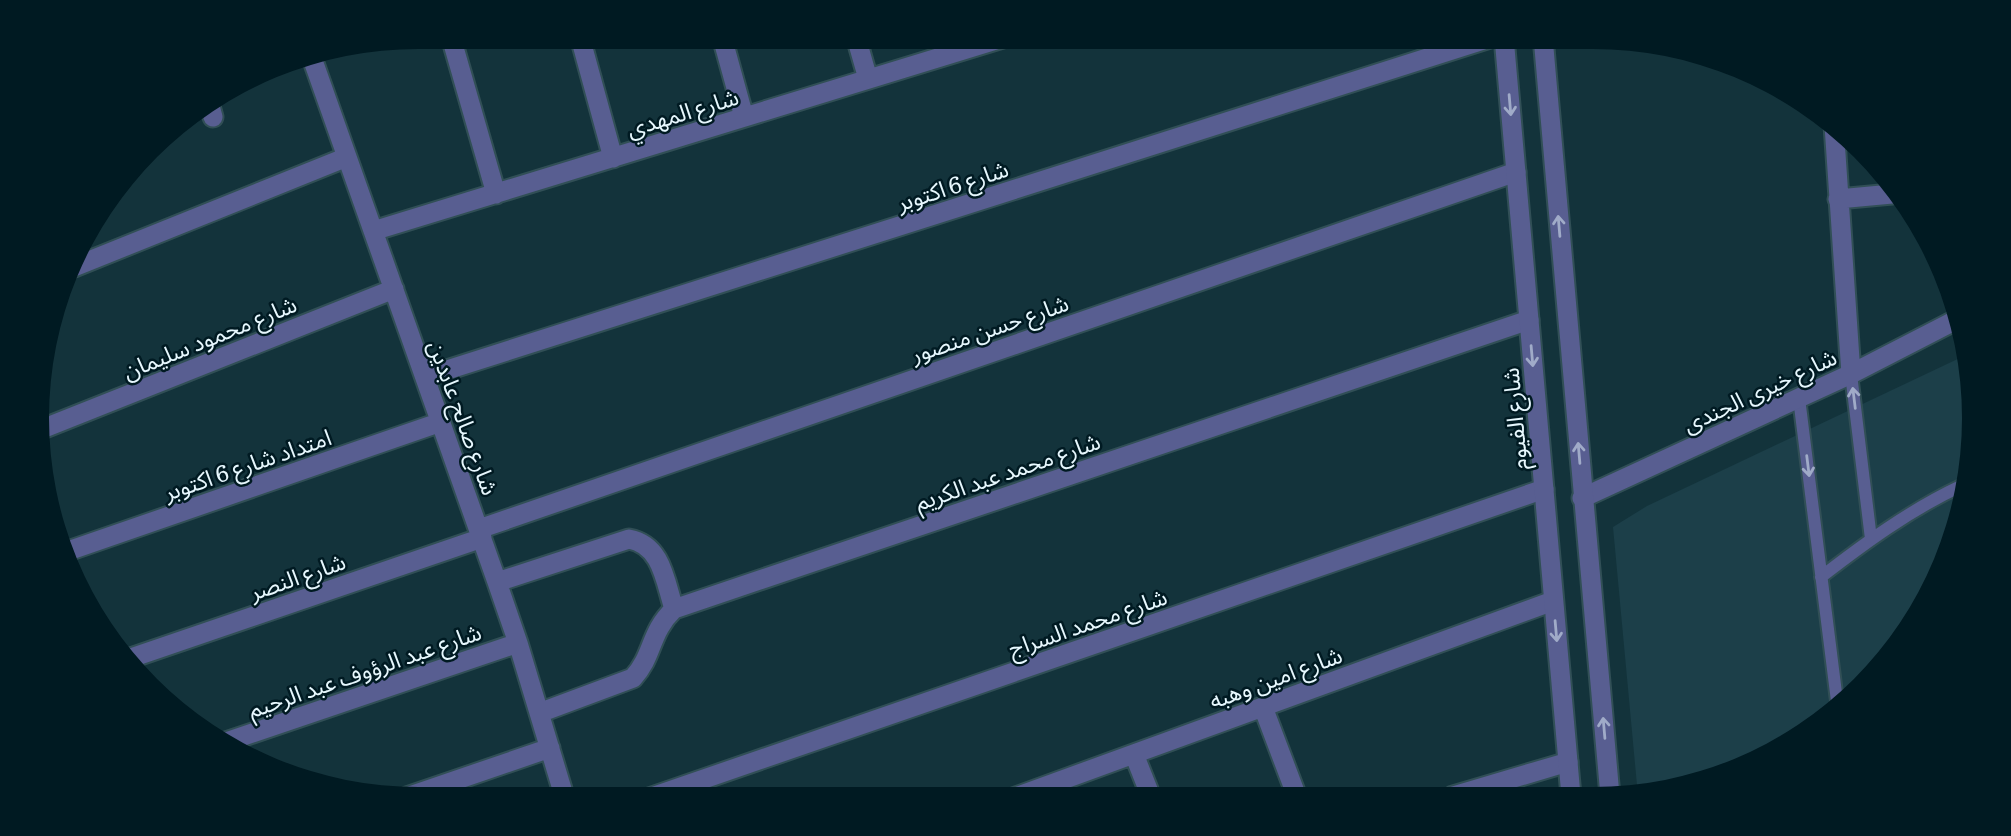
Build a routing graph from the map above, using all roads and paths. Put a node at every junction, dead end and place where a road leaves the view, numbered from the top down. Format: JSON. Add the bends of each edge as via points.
{"nodes":[{"id":1,"x":454,"y":49,"type":"edge"},
{"id":2,"x":583,"y":49,"type":"edge"},
{"id":3,"x":725,"y":49,"type":"edge"},
{"id":4,"x":859,"y":49,"type":"edge"},
{"id":5,"x":967,"y":49,"type":"edge"},
{"id":6,"x":1455,"y":49,"type":"edge"},
{"id":7,"x":1505,"y":49,"type":"edge"},
{"id":8,"x":1544,"y":49,"type":"edge"},
{"id":9,"x":314,"y":64,"type":"edge"},
{"id":10,"x":868,"y":79,"type":"junction"},
{"id":11,"x":744,"y":117,"type":"junction"},
{"id":12,"x":1835,"y":140,"type":"edge"},
{"id":13,"x":347,"y":157,"type":"junction"},
{"id":14,"x":613,"y":158,"type":"junction"},
{"id":15,"x":1516,"y":172,"type":"junction"},
{"id":16,"x":496,"y":194,"type":"junction"},
{"id":17,"x":1887,"y":194,"type":"edge"},
{"id":18,"x":1838,"y":199,"type":"junction"},
{"id":19,"x":373,"y":231,"type":"junction"},
{"id":20,"x":83,"y":263,"type":"edge"},
{"id":21,"x":394,"y":289,"type":"junction"},
{"id":22,"x":1529,"y":320,"type":"junction"},
{"id":23,"x":1949,"y":323,"type":"edge"},
{"id":24,"x":1851,"y":373,"type":"junction"},
{"id":25,"x":425,"y":377,"type":"junction"},
{"id":26,"x":1799,"y":398,"type":"junction"},
{"id":27,"x":441,"y":422,"type":"junction"},
{"id":28,"x":49,"y":426,"type":"edge"},
{"id":29,"x":1544,"y":489,"type":"junction"},
{"id":30,"x":1955,"y":489,"type":"edge"},
{"id":31,"x":1583,"y":498,"type":"junction"},
{"id":32,"x":480,"y":533,"type":"junction"},
{"id":33,"x":1871,"y":539,"type":"junction"},
{"id":34,"x":73,"y":549,"type":"edge"},
{"id":35,"x":1821,"y":577,"type":"junction"},
{"id":36,"x":497,"y":582,"type":"junction"},
{"id":37,"x":1553,"y":601,"type":"junction"},
{"id":38,"x":674,"y":609,"type":"junction"},
{"id":39,"x":518,"y":643,"type":"junction"},
{"id":40,"x":137,"y":656,"type":"edge"},
{"id":41,"x":1836,"y":695,"type":"edge"},
{"id":42,"x":1263,"y":707,"type":"junction"},
{"id":43,"x":539,"y":713,"type":"junction"},
{"id":44,"x":235,"y":739,"type":"edge"},
{"id":45,"x":550,"y":748,"type":"junction"},
{"id":46,"x":1134,"y":754,"type":"junction"},
{"id":47,"x":1568,"y":762,"type":"junction"},
{"id":48,"x":1609,"y":786,"type":"edge"},
{"id":49,"x":436,"y":787,"type":"edge"},
{"id":50,"x":561,"y":787,"type":"edge"},
{"id":51,"x":681,"y":787,"type":"edge"},
{"id":52,"x":1043,"y":787,"type":"edge"},
{"id":53,"x":1147,"y":787,"type":"edge"},
{"id":54,"x":1293,"y":787,"type":"edge"},
{"id":55,"x":1483,"y":787,"type":"edge"},
{"id":56,"x":1570,"y":787,"type":"edge"}],
"edges":[{"from":1,"to":16,"type":"street"},
{"from":2,"to":14,"type":"street"},
{"from":3,"to":11,"type":"street"},
{"from":4,"to":10,"type":"street"},
{"from":5,"to":10,"type":"street","name":"شارع المهدي"},
{"from":6,"to":25,"type":"street","name":"شارع 6 اكتوبر"},
{"from":7,"to":15,"type":"street","name":"شارع الفيوم","one_way":true},
{"from":31,"to":8,"type":"street","one_way":true},
{"from":9,"to":13,"type":"street","name":"شارع صالح عابدين"},
{"from":10,"to":11,"type":"street","name":"شارع المهدي"},
{"from":11,"to":14,"type":"street","name":"شارع المهدي"},
{"from":12,"to":18,"type":"street"},
{"from":13,"to":19,"type":"street","name":"شارع صالح عابدين"},
{"from":13,"to":20,"type":"street"},
{"from":14,"to":16,"type":"street","name":"شارع المهدي"},
{"from":15,"to":22,"type":"street","name":"شارع الفيوم"},
{"from":15,"to":32,"type":"street","name":"شارع حسن منصور"},
{"from":16,"to":19,"type":"street","name":"شارع المهدي"},
{"from":17,"to":18,"type":"street"},
{"from":18,"to":24,"type":"street"},
{"from":19,"to":21,"type":"street","name":"شارع صالح عابدين"},
{"from":21,"to":25,"type":"street","name":"شارع صالح عابدين"},
{"from":21,"to":28,"type":"street","name":"شارع محمود سليمان"},
{"from":22,"to":29,"type":"street","name":"شارع الفيوم","one_way":true},
{"from":22,"to":38,"type":"street","name":"شارع محمد عبد الكريم"},
{"from":23,"to":24,"type":"street","name":"شارع خيرى الجندى"},
{"from":24,"to":26,"type":"street","name":"شارع خيرى الجندى"},
{"from":33,"to":24,"type":"lane","one_way":true},
{"from":25,"to":27,"type":"street","name":"شارع صالح عابدين"},
{"from":26,"to":31,"type":"street","name":"شارع خيرى الجندى"},
{"from":26,"to":35,"type":"lane","one_way":true},
{"from":27,"to":32,"type":"street","name":"شارع صالح عابدين"},
{"from":27,"to":34,"type":"street","name":"امتداد شارع 6 اكتوبر"},
{"from":29,"to":37,"type":"street","name":"شارع الفيوم"},
{"from":29,"to":51,"type":"street","name":"شارع محمد السراج"},
{"from":30,"to":33,"type":"lane"},
{"from":48,"to":31,"type":"street","one_way":true},
{"from":32,"to":36,"type":"street","name":"شارع صالح عابدين"},
{"from":32,"to":40,"type":"street","name":"شارع النصر"},
{"from":33,"to":35,"type":"lane"},
{"from":35,"to":41,"type":"lane"},
{"from":36,"to":38,"type":"street","via":[[629,539],[651,548]]},
{"from":36,"to":39,"type":"street","name":"شارع صالح عابدين"},
{"from":37,"to":42,"type":"street","name":"شارع امين وهبه"},
{"from":37,"to":47,"type":"street","name":"شارع الفيوم","one_way":true},
{"from":38,"to":43,"type":"street","via":[[662,620],[644,666],[633,678]]},
{"from":39,"to":43,"type":"street","name":"شارع صالح عابدين"},
{"from":39,"to":44,"type":"street","name":"شارع عبد الرؤوف عبد الرحيم"},
{"from":42,"to":46,"type":"street","name":"شارع امين وهبه"},
{"from":42,"to":54,"type":"street"},
{"from":43,"to":45,"type":"street","name":"شارع صالح عابدين"},
{"from":45,"to":49,"type":"street"},
{"from":45,"to":50,"type":"street","name":"شارع صالح عابدين"},
{"from":46,"to":52,"type":"street","name":"شارع امين وهبه"},
{"from":46,"to":53,"type":"street"},
{"from":47,"to":55,"type":"street"},
{"from":47,"to":56,"type":"street","name":"شارع الفيوم"}]}
